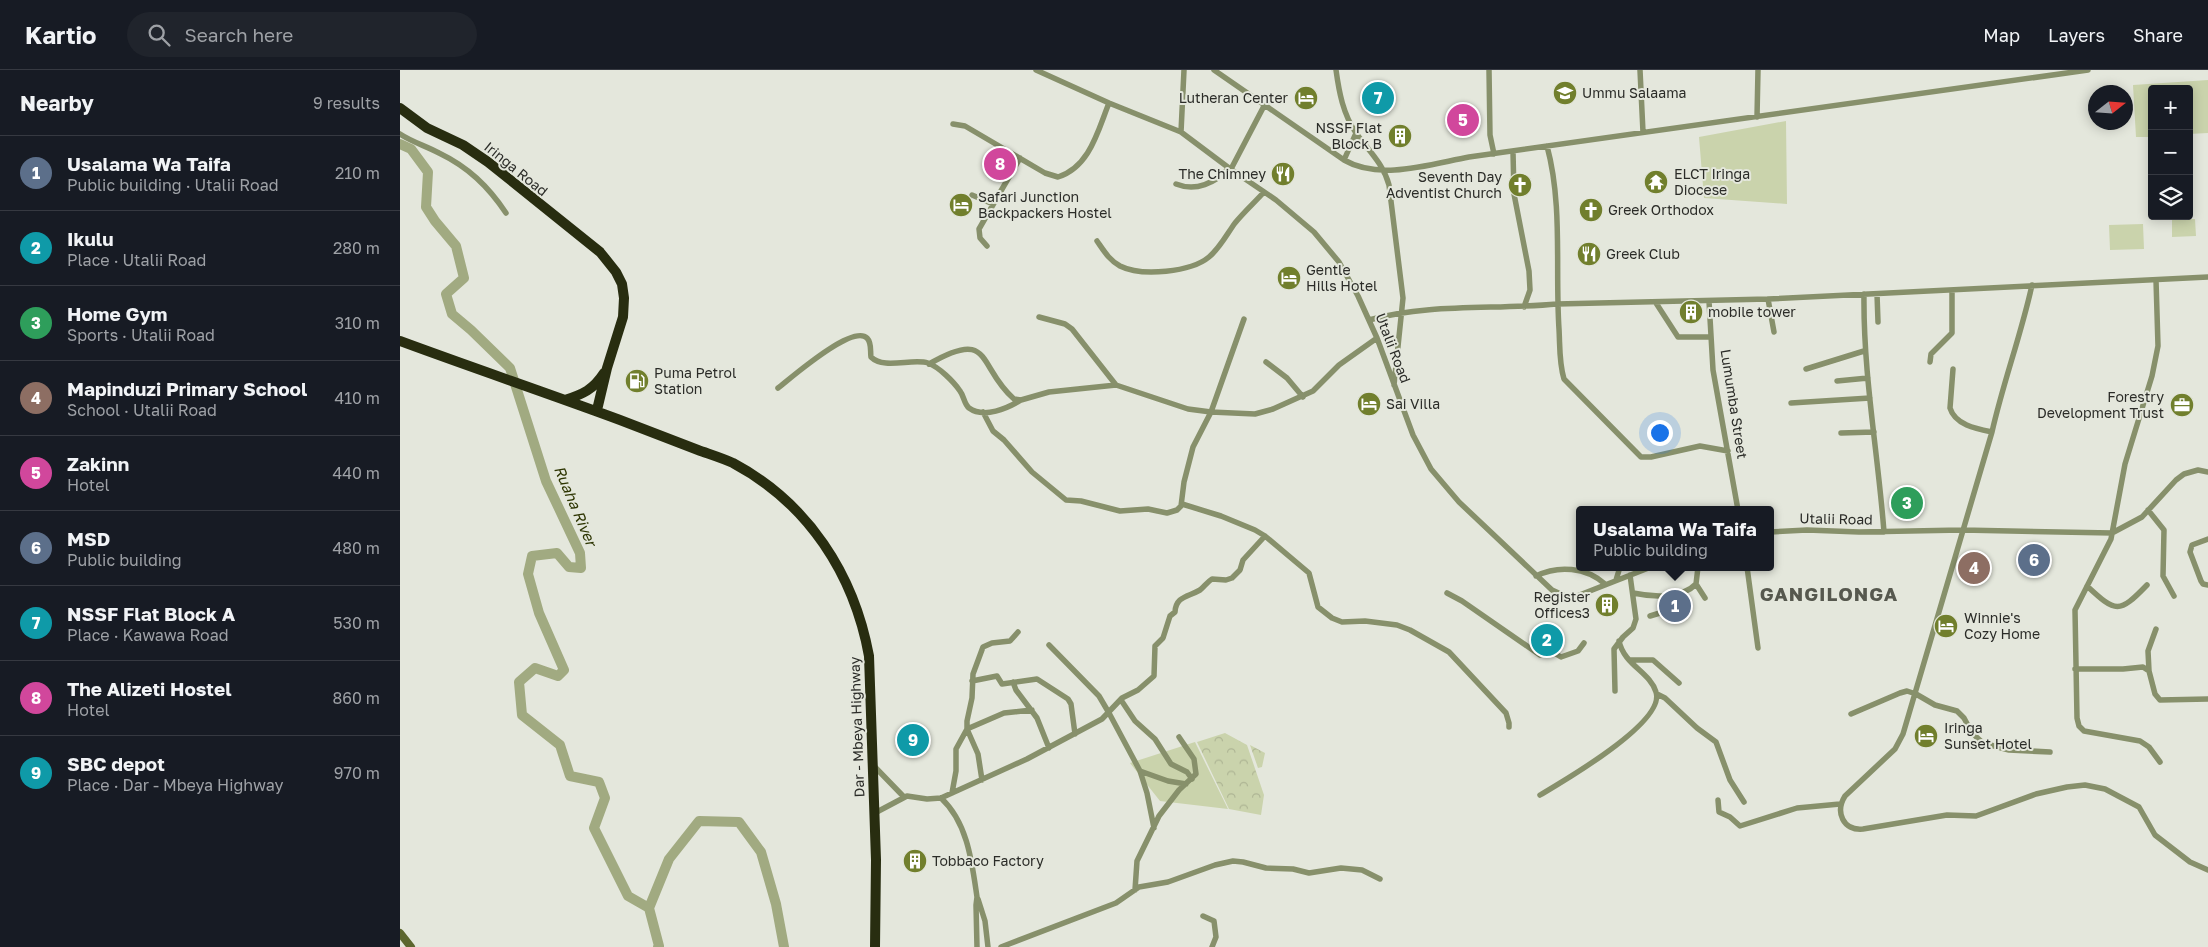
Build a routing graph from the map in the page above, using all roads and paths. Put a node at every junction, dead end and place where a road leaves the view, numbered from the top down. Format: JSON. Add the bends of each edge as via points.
{"nodes":[{"id":1,"x":1036,"y":70,"type":"edge"},
{"id":2,"x":1184,"y":70,"type":"edge"},
{"id":3,"x":1214,"y":70,"type":"edge"},
{"id":4,"x":1336,"y":70,"type":"edge"},
{"id":5,"x":1489,"y":70,"type":"edge"},
{"id":6,"x":1640,"y":70,"type":"edge"},
{"id":7,"x":1758,"y":70,"type":"edge"},
{"id":8,"x":2088,"y":70,"type":"edge"},
{"id":9,"x":2049,"y":73,"type":"edge"},
{"id":10,"x":1109,"y":103,"type":"junction"},
{"id":11,"x":1264,"y":106,"type":"junction"},
{"id":12,"x":400,"y":108,"type":"edge"},
{"id":13,"x":1757,"y":117,"type":"junction"},
{"id":14,"x":953,"y":124,"type":"dead end"},
{"id":15,"x":1181,"y":132,"type":"junction"},
{"id":16,"x":1643,"y":132,"type":"junction"},
{"id":17,"x":1356,"y":133,"type":"junction"},
{"id":18,"x":400,"y":134,"type":"edge"},
{"id":19,"x":1547,"y":146,"type":"junction"},
{"id":20,"x":1513,"y":152,"type":"junction"},
{"id":21,"x":1494,"y":154,"type":"junction"},
{"id":22,"x":1020,"y":158,"type":"junction"},
{"id":23,"x":1344,"y":160,"type":"junction"},
{"id":24,"x":1230,"y":169,"type":"junction"},
{"id":25,"x":1384,"y":171,"type":"junction"},
{"id":26,"x":1176,"y":184,"type":"dead end"},
{"id":27,"x":1264,"y":192,"type":"junction"},
{"id":28,"x":972,"y":195,"type":"dead end"},
{"id":29,"x":993,"y":204,"type":"junction"},
{"id":30,"x":506,"y":213,"type":"dead end"},
{"id":31,"x":1097,"y":241,"type":"dead end"},
{"id":32,"x":987,"y":246,"type":"dead end"},
{"id":33,"x":2208,"y":277,"type":"edge"},
{"id":34,"x":2156,"y":280,"type":"junction"},
{"id":35,"x":2032,"y":286,"type":"junction"},
{"id":36,"x":1952,"y":290,"type":"junction"},
{"id":37,"x":1864,"y":294,"type":"junction"},
{"id":38,"x":1877,"y":294,"type":"junction"},
{"id":39,"x":1768,"y":299,"type":"junction"},
{"id":40,"x":1709,"y":302,"type":"junction"},
{"id":41,"x":1656,"y":303,"type":"junction"},
{"id":42,"x":1557,"y":304,"type":"junction"},
{"id":43,"x":1524,"y":307,"type":"junction"},
{"id":44,"x":1403,"y":313,"type":"junction"},
{"id":45,"x":1039,"y":316,"type":"dead end"},
{"id":46,"x":1244,"y":319,"type":"dead end"},
{"id":47,"x":1369,"y":320,"type":"junction"},
{"id":48,"x":1878,"y":322,"type":"dead end"},
{"id":49,"x":1774,"y":332,"type":"dead end"},
{"id":50,"x":1711,"y":337,"type":"junction"},
{"id":51,"x":1377,"y":338,"type":"junction"},
{"id":52,"x":400,"y":341,"type":"edge"},
{"id":53,"x":1864,"y":351,"type":"junction"},
{"id":54,"x":1266,"y":362,"type":"dead end"},
{"id":55,"x":1930,"y":362,"type":"dead end"},
{"id":56,"x":929,"y":364,"type":"junction"},
{"id":57,"x":1806,"y":369,"type":"dead end"},
{"id":58,"x":1953,"y":369,"type":"dead end"},
{"id":59,"x":1868,"y":378,"type":"junction"},
{"id":60,"x":1837,"y":381,"type":"dead end"},
{"id":61,"x":1116,"y":385,"type":"junction"},
{"id":62,"x":600,"y":386,"type":"junction"},
{"id":63,"x":1394,"y":387,"type":"junction"},
{"id":64,"x":778,"y":388,"type":"dead end"},
{"id":65,"x":1303,"y":397,"type":"junction"},
{"id":66,"x":1870,"y":398,"type":"junction"},
{"id":67,"x":565,"y":400,"type":"junction"},
{"id":68,"x":1020,"y":400,"type":"junction"},
{"id":69,"x":1791,"y":403,"type":"dead end"},
{"id":70,"x":593,"y":409,"type":"junction"},
{"id":71,"x":983,"y":412,"type":"junction"},
{"id":72,"x":1211,"y":412,"type":"junction"},
{"id":73,"x":619,"y":420,"type":"junction"},
{"id":74,"x":1874,"y":432,"type":"junction"},
{"id":75,"x":1992,"y":432,"type":"junction"},
{"id":76,"x":1841,"y":433,"type":"dead end"},
{"id":77,"x":1728,"y":451,"type":"junction"},
{"id":78,"x":2208,"y":472,"type":"edge"},
{"id":79,"x":1182,"y":504,"type":"junction"},
{"id":80,"x":1737,"y":506,"type":"edge"},
{"id":81,"x":2148,"y":510,"type":"junction"},
{"id":82,"x":1962,"y":530,"type":"junction"},
{"id":83,"x":1774,"y":532,"type":"edge"},
{"id":84,"x":1884,"y":532,"type":"junction"},
{"id":85,"x":2112,"y":533,"type":"junction"},
{"id":86,"x":1265,"y":536,"type":"junction"},
{"id":87,"x":2208,"y":539,"type":"edge"},
{"id":88,"x":1576,"y":571,"type":"edge"},
{"id":89,"x":1577,"y":571,"type":"edge"},
{"id":90,"x":1619,"y":571,"type":"edge"},
{"id":91,"x":1640,"y":571,"type":"edge"},
{"id":92,"x":1698,"y":571,"type":"edge"},
{"id":93,"x":1748,"y":571,"type":"edge"},
{"id":94,"x":1630,"y":575,"type":"junction"},
{"id":95,"x":1536,"y":576,"type":"junction"},
{"id":96,"x":1616,"y":580,"type":"junction"},
{"id":97,"x":1605,"y":584,"type":"junction"},
{"id":98,"x":1696,"y":584,"type":"junction"},
{"id":99,"x":2147,"y":585,"type":"dead end"},
{"id":100,"x":2208,"y":585,"type":"edge"},
{"id":101,"x":2086,"y":586,"type":"junction"},
{"id":102,"x":1447,"y":593,"type":"dead end"},
{"id":103,"x":1633,"y":593,"type":"junction"},
{"id":104,"x":1672,"y":594,"type":"junction"},
{"id":105,"x":2174,"y":596,"type":"dead end"},
{"id":106,"x":1705,"y":598,"type":"dead end"},
{"id":107,"x":1650,"y":616,"type":"dead end"},
{"id":108,"x":2156,"y":629,"type":"dead end"},
{"id":109,"x":1018,"y":632,"type":"dead end"},
{"id":110,"x":1619,"y":641,"type":"junction"},
{"id":111,"x":1584,"y":643,"type":"dead end"},
{"id":112,"x":1049,"y":645,"type":"dead end"},
{"id":113,"x":1758,"y":648,"type":"dead end"},
{"id":114,"x":1630,"y":660,"type":"junction"},
{"id":115,"x":2075,"y":669,"type":"junction"},
{"id":116,"x":2149,"y":671,"type":"junction"},
{"id":117,"x":972,"y":681,"type":"junction"},
{"id":118,"x":1013,"y":682,"type":"junction"},
{"id":119,"x":1679,"y":683,"type":"dead end"},
{"id":120,"x":1615,"y":691,"type":"dead end"},
{"id":121,"x":1657,"y":694,"type":"junction"},
{"id":122,"x":1916,"y":694,"type":"junction"},
{"id":123,"x":2208,"y":699,"type":"edge"},
{"id":124,"x":1121,"y":700,"type":"junction"},
{"id":125,"x":1032,"y":710,"type":"junction"},
{"id":126,"x":1109,"y":713,"type":"junction"},
{"id":127,"x":1852,"y":714,"type":"dead end"},
{"id":128,"x":1508,"y":727,"type":"dead end"},
{"id":129,"x":967,"y":729,"type":"junction"},
{"id":130,"x":1075,"y":734,"type":"junction"},
{"id":131,"x":1179,"y":738,"type":"dead end"},
{"id":132,"x":1049,"y":748,"type":"junction"},
{"id":133,"x":2050,"y":752,"type":"dead end"},
{"id":134,"x":2160,"y":762,"type":"dead end"},
{"id":135,"x":873,"y":766,"type":"junction"},
{"id":136,"x":1140,"y":771,"type":"junction"},
{"id":137,"x":1192,"y":779,"type":"junction"},
{"id":138,"x":982,"y":780,"type":"junction"},
{"id":139,"x":1186,"y":784,"type":"junction"},
{"id":140,"x":952,"y":793,"type":"junction"},
{"id":141,"x":1540,"y":795,"type":"dead end"},
{"id":142,"x":904,"y":797,"type":"junction"},
{"id":143,"x":941,"y":798,"type":"junction"},
{"id":144,"x":1718,"y":800,"type":"dead end"},
{"id":145,"x":1744,"y":802,"type":"dead end"},
{"id":146,"x":1840,"y":804,"type":"junction"},
{"id":147,"x":873,"y":814,"type":"junction"},
{"id":148,"x":1154,"y":828,"type":"junction"},
{"id":149,"x":2208,"y":870,"type":"edge"},
{"id":150,"x":1380,"y":879,"type":"dead end"},
{"id":151,"x":1135,"y":890,"type":"junction"},
{"id":152,"x":977,"y":897,"type":"junction"},
{"id":153,"x":1203,"y":916,"type":"dead end"},
{"id":154,"x":400,"y":933,"type":"edge"},
{"id":155,"x":411,"y":947,"type":"edge"},
{"id":156,"x":875,"y":947,"type":"edge"},
{"id":157,"x":977,"y":947,"type":"edge"},
{"id":158,"x":988,"y":947,"type":"edge"},
{"id":159,"x":1001,"y":947,"type":"edge"},
{"id":160,"x":1212,"y":947,"type":"edge"}],
"edges":[{"from":1,"to":10,"type":"street","name":"Utalii Road"},
{"from":2,"to":15,"type":"street"},
{"from":3,"to":11,"type":"street"},
{"from":4,"to":17,"type":"street","via":[[1340,96]]},
{"from":5,"to":21,"type":"street","via":[[1490,135]]},
{"from":6,"to":16,"type":"street"},
{"from":7,"to":13,"type":"street"},
{"from":8,"to":9,"type":"street"},
{"from":9,"to":13,"type":"street"},
{"from":10,"to":15,"type":"street","name":"Utalii Road"},
{"from":10,"to":22,"type":"street","via":[[1088,153],[1062,176],[1052,176]]},
{"from":11,"to":23,"type":"street"},
{"from":11,"to":24,"type":"street"},
{"from":12,"to":62,"type":"highway","name":"Iringa Road","via":[[426,128],[463,145],[488,162],[609,261],[622,284],[623,317]]},
{"from":13,"to":16,"type":"street"},
{"from":14,"to":22,"type":"street","via":[[965,126]]},
{"from":15,"to":24,"type":"street","name":"Utalii Road"},
{"from":16,"to":19,"type":"street"},
{"from":17,"to":23,"type":"street"},
{"from":17,"to":25,"type":"street"},
{"from":18,"to":30,"type":"street","via":[[472,172]]},
{"from":19,"to":20,"type":"street"},
{"from":19,"to":42,"type":"street","via":[[1553,167],[1557,226]]},
{"from":20,"to":21,"type":"street"},
{"from":20,"to":43,"type":"street","via":[[1514,194],[1529,271],[1530,290]]},
{"from":21,"to":25,"type":"street"},
{"from":22,"to":29,"type":"street"},
{"from":23,"to":25,"type":"street","via":[[1354,166]]},
{"from":24,"to":26,"type":"street","via":[[1217,180],[1198,186],[1190,188]]},
{"from":24,"to":27,"type":"street","name":"Utalii Road"},
{"from":25,"to":44,"type":"street","via":[[1402,284]]},
{"from":27,"to":31,"type":"street","via":[[1212,255],[1190,267],[1162,271],[1129,269],[1107,257]]},
{"from":27,"to":47,"type":"street","name":"Utalii Road","via":[[1299,218],[1326,246],[1349,279]]},
{"from":28,"to":29,"type":"street"},
{"from":29,"to":32,"type":"street","via":[[979,232]]},
{"from":33,"to":34,"type":"street"},
{"from":34,"to":35,"type":"street"},
{"from":34,"to":85,"type":"street","via":[[2158,346],[2152,376],[2124,464]]},
{"from":35,"to":36,"type":"street"},
{"from":35,"to":75,"type":"street"},
{"from":36,"to":38,"type":"street"},
{"from":36,"to":55,"type":"street","via":[[1952,333],[1931,354]]},
{"from":37,"to":38,"type":"street"},
{"from":37,"to":39,"type":"street"},
{"from":37,"to":53,"type":"street"},
{"from":38,"to":48,"type":"street"},
{"from":39,"to":40,"type":"street"},
{"from":39,"to":49,"type":"street"},
{"from":40,"to":41,"type":"street"},
{"from":40,"to":50,"type":"street","name":"Lumumba Street"},
{"from":41,"to":42,"type":"street"},
{"from":41,"to":50,"type":"street","via":[[1678,338]]},
{"from":42,"to":43,"type":"street"},
{"from":42,"to":77,"type":"street","via":[[1564,379],[1639,455],[1651,457],[1700,446]]},
{"from":43,"to":44,"type":"street"},
{"from":44,"to":47,"type":"street"},
{"from":44,"to":63,"type":"street"},
{"from":45,"to":61,"type":"street","via":[[1072,329]]},
{"from":46,"to":72,"type":"street"},
{"from":47,"to":51,"type":"street","name":"Utalii Road"},
{"from":50,"to":77,"type":"street","name":"Lumumba Street","via":[[1713,370]]},
{"from":51,"to":63,"type":"street","name":"Utalii Road"},
{"from":51,"to":65,"type":"street","via":[[1339,365]]},
{"from":52,"to":67,"type":"highway","name":"Dar - Mbeya Highway"},
{"from":53,"to":57,"type":"street"},
{"from":53,"to":59,"type":"street"},
{"from":54,"to":65,"type":"street","via":[[1287,378]]},
{"from":56,"to":64,"type":"street","via":[[878,362],[872,357],[866,337],[852,336],[829,349]]},
{"from":56,"to":68,"type":"street","via":[[955,351],[970,348],[987,361],[1009,394]]},
{"from":56,"to":71,"type":"street","via":[[959,389],[968,408]]},
{"from":58,"to":75,"type":"street","via":[[1952,414],[1969,426]]},
{"from":59,"to":60,"type":"street"},
{"from":59,"to":66,"type":"street"},
{"from":61,"to":68,"type":"street","via":[[1049,392]]},
{"from":61,"to":72,"type":"street","via":[[1176,406]]},
{"from":62,"to":67,"type":"highway"},
{"from":62,"to":70,"type":"highway"},
{"from":62,"to":73,"type":"highway","via":[[606,403]]},
{"from":63,"to":95,"type":"street","name":"Utalii Road","via":[[1416,443],[1431,469]]},
{"from":65,"to":72,"type":"street","via":[[1255,414]]},
{"from":66,"to":69,"type":"street"},
{"from":66,"to":74,"type":"street"},
{"from":67,"to":70,"type":"highway","name":"Dar - Mbeya Highway"},
{"from":68,"to":71,"type":"street","via":[[1000,410]]},
{"from":70,"to":73,"type":"highway","name":"Dar - Mbeya Highway"},
{"from":71,"to":79,"type":"street","via":[[993,431],[1032,472],[1066,500],[1120,511],[1148,509],[1167,513],[1178,510]]},
{"from":72,"to":79,"type":"street","via":[[1193,447]]},
{"from":73,"to":135,"type":"highway","name":"Dar - Mbeya Highway","via":[[731,462],[793,506],[820,536],[848,583],[864,630],[872,692]]},
{"from":74,"to":76,"type":"street"},
{"from":74,"to":84,"type":"street"},
{"from":75,"to":82,"type":"street"},
{"from":77,"to":80,"type":"street","name":"Lumumba Street"},
{"from":78,"to":81,"type":"street","via":[[2198,470],[2184,474]]},
{"from":79,"to":86,"type":"street","via":[[1221,516]]},
{"from":81,"to":85,"type":"street"},
{"from":81,"to":105,"type":"street","via":[[2164,530],[2163,576]]},
{"from":82,"to":84,"type":"street","name":"Utalii Road"},
{"from":82,"to":85,"type":"street","name":"Utalii Road"},
{"from":82,"to":122,"type":"street"},
{"from":83,"to":84,"type":"street","name":"Utalii Road"},
{"from":85,"to":101,"type":"street"},
{"from":86,"to":124,"type":"street","via":[[1230,579],[1212,579],[1179,600],[1163,638],[1155,646],[1154,676]]},
{"from":86,"to":128,"type":"street","via":[[1309,573],[1318,607],[1326,614],[1337,621],[1397,626],[1427,639],[1459,661],[1506,713],[1510,722]]},
{"from":87,"to":100,"type":"street","via":[[2192,545],[2190,552],[2200,581]]},
{"from":88,"to":95,"type":"street","via":[[1550,570]]},
{"from":89,"to":97,"type":"street","via":[[1588,573]]},
{"from":90,"to":96,"type":"street"},
{"from":91,"to":94,"type":"street","name":"Utalii Road"},
{"from":92,"to":98,"type":"street"},
{"from":93,"to":113,"type":"street"},
{"from":94,"to":96,"type":"street","name":"Utalii Road"},
{"from":94,"to":103,"type":"street"},
{"from":95,"to":97,"type":"street","name":"Utalii Road","via":[[1552,590],[1570,597]]},
{"from":96,"to":97,"type":"street","name":"Utalii Road"},
{"from":98,"to":104,"type":"street","via":[[1686,592]]},
{"from":98,"to":106,"type":"street"},
{"from":99,"to":101,"type":"street","via":[[2128,604],[2117,607],[2103,601]]},
{"from":101,"to":115,"type":"street","via":[[2075,613]]},
{"from":102,"to":111,"type":"street","via":[[1540,655],[1551,651],[1561,657],[1578,650]]},
{"from":103,"to":104,"type":"street"},
{"from":103,"to":110,"type":"street","via":[[1635,624]]},
{"from":104,"to":107,"type":"street","via":[[1672,609]]},
{"from":108,"to":116,"type":"street","via":[[2148,652]]},
{"from":109,"to":117,"type":"street","via":[[1010,642],[992,643],[983,648],[974,666]]},
{"from":110,"to":114,"type":"street","via":[[1622,653]]},
{"from":110,"to":120,"type":"street","via":[[1613,657]]},
{"from":112,"to":126,"type":"street","via":[[1099,696]]},
{"from":114,"to":119,"type":"street","via":[[1653,660]]},
{"from":114,"to":121,"type":"street"},
{"from":115,"to":116,"type":"street","via":[[2140,666]]},
{"from":115,"to":134,"type":"street","via":[[2080,728],[2140,741]]},
{"from":116,"to":123,"type":"street","via":[[2155,694],[2160,700]]},
{"from":117,"to":118,"type":"street","via":[[997,676],[1002,684]]},
{"from":117,"to":129,"type":"street"},
{"from":118,"to":125,"type":"street"},
{"from":118,"to":130,"type":"street","via":[[1037,679],[1068,699]]},
{"from":121,"to":141,"type":"street","via":[[1652,710],[1628,736],[1578,773]]},
{"from":121,"to":145,"type":"street","via":[[1716,742],[1730,780]]},
{"from":122,"to":127,"type":"street","via":[[1900,692]]},
{"from":122,"to":133,"type":"street","via":[[1935,705],[1957,711],[1983,743],[2009,750]]},
{"from":122,"to":146,"type":"street","via":[[1895,748]]},
{"from":124,"to":126,"type":"street"},
{"from":124,"to":137,"type":"street","via":[[1135,721],[1155,738],[1171,764],[1187,772]]},
{"from":125,"to":129,"type":"street","via":[[1004,713]]},
{"from":125,"to":132,"type":"street"},
{"from":126,"to":130,"type":"street"},
{"from":126,"to":136,"type":"street"},
{"from":129,"to":138,"type":"street","via":[[978,754]]},
{"from":129,"to":140,"type":"street","via":[[956,749]]},
{"from":130,"to":132,"type":"street"},
{"from":131,"to":137,"type":"street","via":[[1194,759],[1196,774]]},
{"from":132,"to":138,"type":"street"},
{"from":135,"to":142,"type":"street"},
{"from":135,"to":147,"type":"highway","name":"Dar - Mbeya Highway"},
{"from":136,"to":139,"type":"street"},
{"from":136,"to":148,"type":"street"},
{"from":137,"to":139,"type":"street"},
{"from":138,"to":140,"type":"street"},
{"from":139,"to":148,"type":"street","via":[[1166,806]]},
{"from":140,"to":143,"type":"street"},
{"from":142,"to":143,"type":"street"},
{"from":142,"to":147,"type":"street"},
{"from":143,"to":152,"type":"street","via":[[965,835]]},
{"from":144,"to":146,"type":"street","via":[[1719,812],[1740,826],[1797,808]]},
{"from":146,"to":149,"type":"street","via":[[1844,821],[1854,829],[1864,830],[1947,815],[1976,816],[2036,794],[2067,787],[2097,787],[2139,806],[2156,835],[2190,862]]},
{"from":147,"to":156,"type":"highway","name":"Dar - Mbeya Highway"},
{"from":148,"to":151,"type":"street","via":[[1137,861]]},
{"from":150,"to":151,"type":"street","via":[[1362,870],[1341,868],[1309,873],[1233,861]]},
{"from":151,"to":159,"type":"street","via":[[1116,903]]},
{"from":152,"to":157,"type":"street"},
{"from":152,"to":158,"type":"street","via":[[985,921]]},
{"from":153,"to":160,"type":"street","via":[[1214,921],[1216,937]]},
{"from":154,"to":155,"type":"main road"}]}
